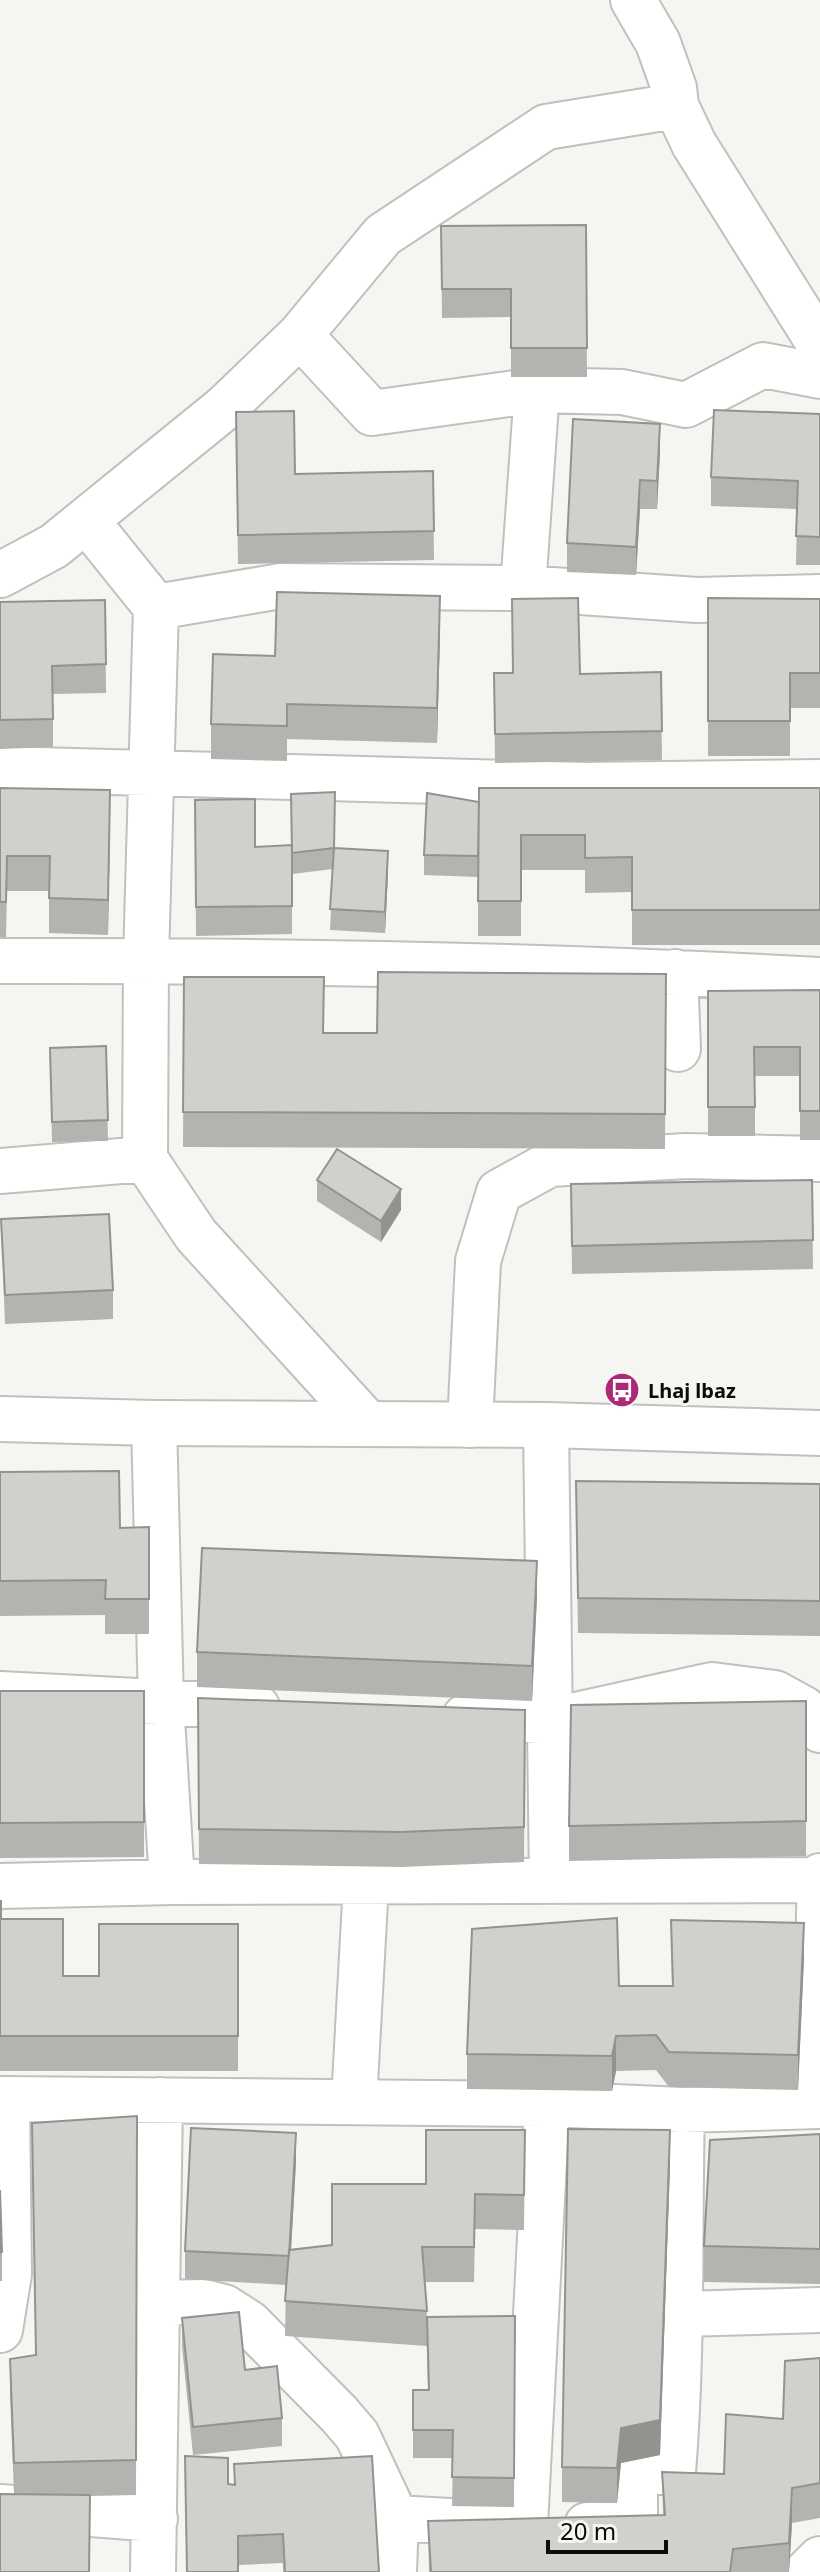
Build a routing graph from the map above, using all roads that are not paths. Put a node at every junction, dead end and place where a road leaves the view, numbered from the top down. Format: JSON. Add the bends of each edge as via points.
{"nodes":[{"id":1,"x":633,"y":0,"type":"edge"},
{"id":2,"x":676,"y":106,"type":"junction"},
{"id":3,"x":300,"y":335,"type":"junction"},
{"id":4,"x":820,"y":345,"type":"edge"},
{"id":5,"x":820,"y":376,"type":"edge"},
{"id":6,"x":537,"y":390,"type":"junction"},
{"id":7,"x":86,"y":520,"type":"junction"},
{"id":8,"x":0,"y":575,"type":"edge"},
{"id":9,"x":523,"y":588,"type":"junction"},
{"id":10,"x":820,"y":597,"type":"edge"},
{"id":11,"x":156,"y":607,"type":"junction"},
{"id":12,"x":0,"y":769,"type":"edge"},
{"id":13,"x":151,"y":774,"type":"junction"},
{"id":14,"x":820,"y":782,"type":"edge"},
{"id":15,"x":146,"y":960,"type":"junction"},
{"id":16,"x":0,"y":961,"type":"edge"},
{"id":17,"x":675,"y":972,"type":"junction"},
{"id":18,"x":820,"y":980,"type":"edge"},
{"id":19,"x":678,"y":1049,"type":"dead end"},
{"id":20,"x":145,"y":1159,"type":"junction"},
{"id":21,"x":820,"y":1159,"type":"edge"},
{"id":22,"x":0,"y":1171,"type":"edge"},
{"id":23,"x":0,"y":1419,"type":"edge"},
{"id":24,"x":154,"y":1423,"type":"junction"},
{"id":25,"x":368,"y":1424,"type":"junction"},
{"id":26,"x":470,"y":1425,"type":"junction"},
{"id":27,"x":546,"y":1425,"type":"junction"},
{"id":28,"x":820,"y":1433,"type":"edge"},
{"id":29,"x":0,"y":1694,"type":"edge"},
{"id":30,"x":161,"y":1702,"type":"junction"},
{"id":31,"x":300,"y":1709,"type":"edge"},
{"id":32,"x":425,"y":1715,"type":"edge"},
{"id":33,"x":549,"y":1721,"type":"junction"},
{"id":34,"x":820,"y":1730,"type":"edge"},
{"id":35,"x":820,"y":1878,"type":"edge"},
{"id":36,"x":552,"y":1881,"type":"junction"},
{"id":37,"x":172,"y":1882,"type":"junction"},
{"id":38,"x":366,"y":1883,"type":"junction"},
{"id":39,"x":0,"y":1886,"type":"edge"},
{"id":40,"x":4,"y":2099,"type":"edge"},
{"id":41,"x":160,"y":2100,"type":"junction"},
{"id":42,"x":354,"y":2102,"type":"junction"},
{"id":43,"x":547,"y":2104,"type":"junction"},
{"id":44,"x":817,"y":2106,"type":"edge"},
{"id":45,"x":682,"y":2110,"type":"junction"},
{"id":46,"x":158,"y":2303,"type":"junction"},
{"id":47,"x":820,"y":2310,"type":"edge"},
{"id":48,"x":682,"y":2314,"type":"junction"},
{"id":49,"x":0,"y":2330,"type":"edge"},
{"id":50,"x":0,"y":2507,"type":"edge"},
{"id":51,"x":396,"y":2518,"type":"junction"},
{"id":52,"x":155,"y":2519,"type":"junction"},
{"id":53,"x":525,"y":2525,"type":"junction"},
{"id":54,"x":820,"y":2559,"type":"edge"},
{"id":55,"x":153,"y":2572,"type":"edge"},
{"id":56,"x":394,"y":2572,"type":"edge"},
{"id":57,"x":807,"y":2572,"type":"edge"}],
"edges":[{"from":1,"to":2,"type":"street","via":[[658,43]]},
{"from":2,"to":3,"type":"street","via":[[546,127],[383,235]]},
{"from":2,"to":4,"type":"street","via":[[694,144]]},
{"from":3,"to":6,"type":"street","via":[[372,413]]},
{"from":3,"to":7,"type":"street","via":[[224,408]]},
{"from":5,"to":6,"type":"street","via":[[763,365],[686,405],[622,392]]},
{"from":6,"to":9,"type":"street"},
{"from":7,"to":8,"type":"street","via":[[54,546]]},
{"from":7,"to":11,"type":"street"},
{"from":9,"to":10,"type":"street","via":[[697,600]]},
{"from":9,"to":11,"type":"street","via":[[281,586]]},
{"from":11,"to":13,"type":"street"},
{"from":12,"to":13,"type":"street"},
{"from":13,"to":14,"type":"street","via":[[585,785]]},
{"from":13,"to":15,"type":"street"},
{"from":15,"to":16,"type":"street"},
{"from":15,"to":17,"type":"street"},
{"from":15,"to":20,"type":"street"},
{"from":17,"to":18,"type":"street"},
{"from":17,"to":19,"type":"street"},
{"from":20,"to":22,"type":"street"},
{"from":20,"to":25,"type":"street","via":[[196,1235]]},
{"from":21,"to":26,"type":"street","via":[[686,1156],[550,1164],[499,1192],[478,1261]]},
{"from":23,"to":24,"type":"street"},
{"from":24,"to":25,"type":"street"},
{"from":24,"to":30,"type":"street"},
{"from":25,"to":26,"type":"street"},
{"from":26,"to":27,"type":"street"},
{"from":27,"to":28,"type":"street"},
{"from":27,"to":33,"type":"street"},
{"from":29,"to":30,"type":"street"},
{"from":30,"to":31,"type":"street"},
{"from":30,"to":37,"type":"street"},
{"from":32,"to":33,"type":"street"},
{"from":33,"to":34,"type":"street","via":[[712,1685],[775,1693],[804,1709]]},
{"from":33,"to":36,"type":"street"},
{"from":35,"to":36,"type":"street"},
{"from":35,"to":44,"type":"street"},
{"from":36,"to":38,"type":"street"},
{"from":37,"to":38,"type":"street"},
{"from":37,"to":39,"type":"street"},
{"from":38,"to":42,"type":"street"},
{"from":40,"to":41,"type":"street"},
{"from":40,"to":49,"type":"street","via":[[9,2274]]},
{"from":41,"to":42,"type":"street"},
{"from":41,"to":46,"type":"street"},
{"from":42,"to":43,"type":"street"},
{"from":43,"to":45,"type":"street"},
{"from":43,"to":53,"type":"street"},
{"from":44,"to":45,"type":"street"},
{"from":45,"to":48,"type":"street"},
{"from":46,"to":51,"type":"street","via":[[204,2302],[249,2323],[357,2435]]},
{"from":46,"to":52,"type":"street"},
{"from":47,"to":48,"type":"street"},
{"from":48,"to":53,"type":"street","via":[[673,2472],[635,2472],[635,2525]]},
{"from":50,"to":52,"type":"street"},
{"from":51,"to":53,"type":"street"},
{"from":51,"to":56,"type":"street"},
{"from":52,"to":55,"type":"street"},
{"from":54,"to":57,"type":"street"}]}
